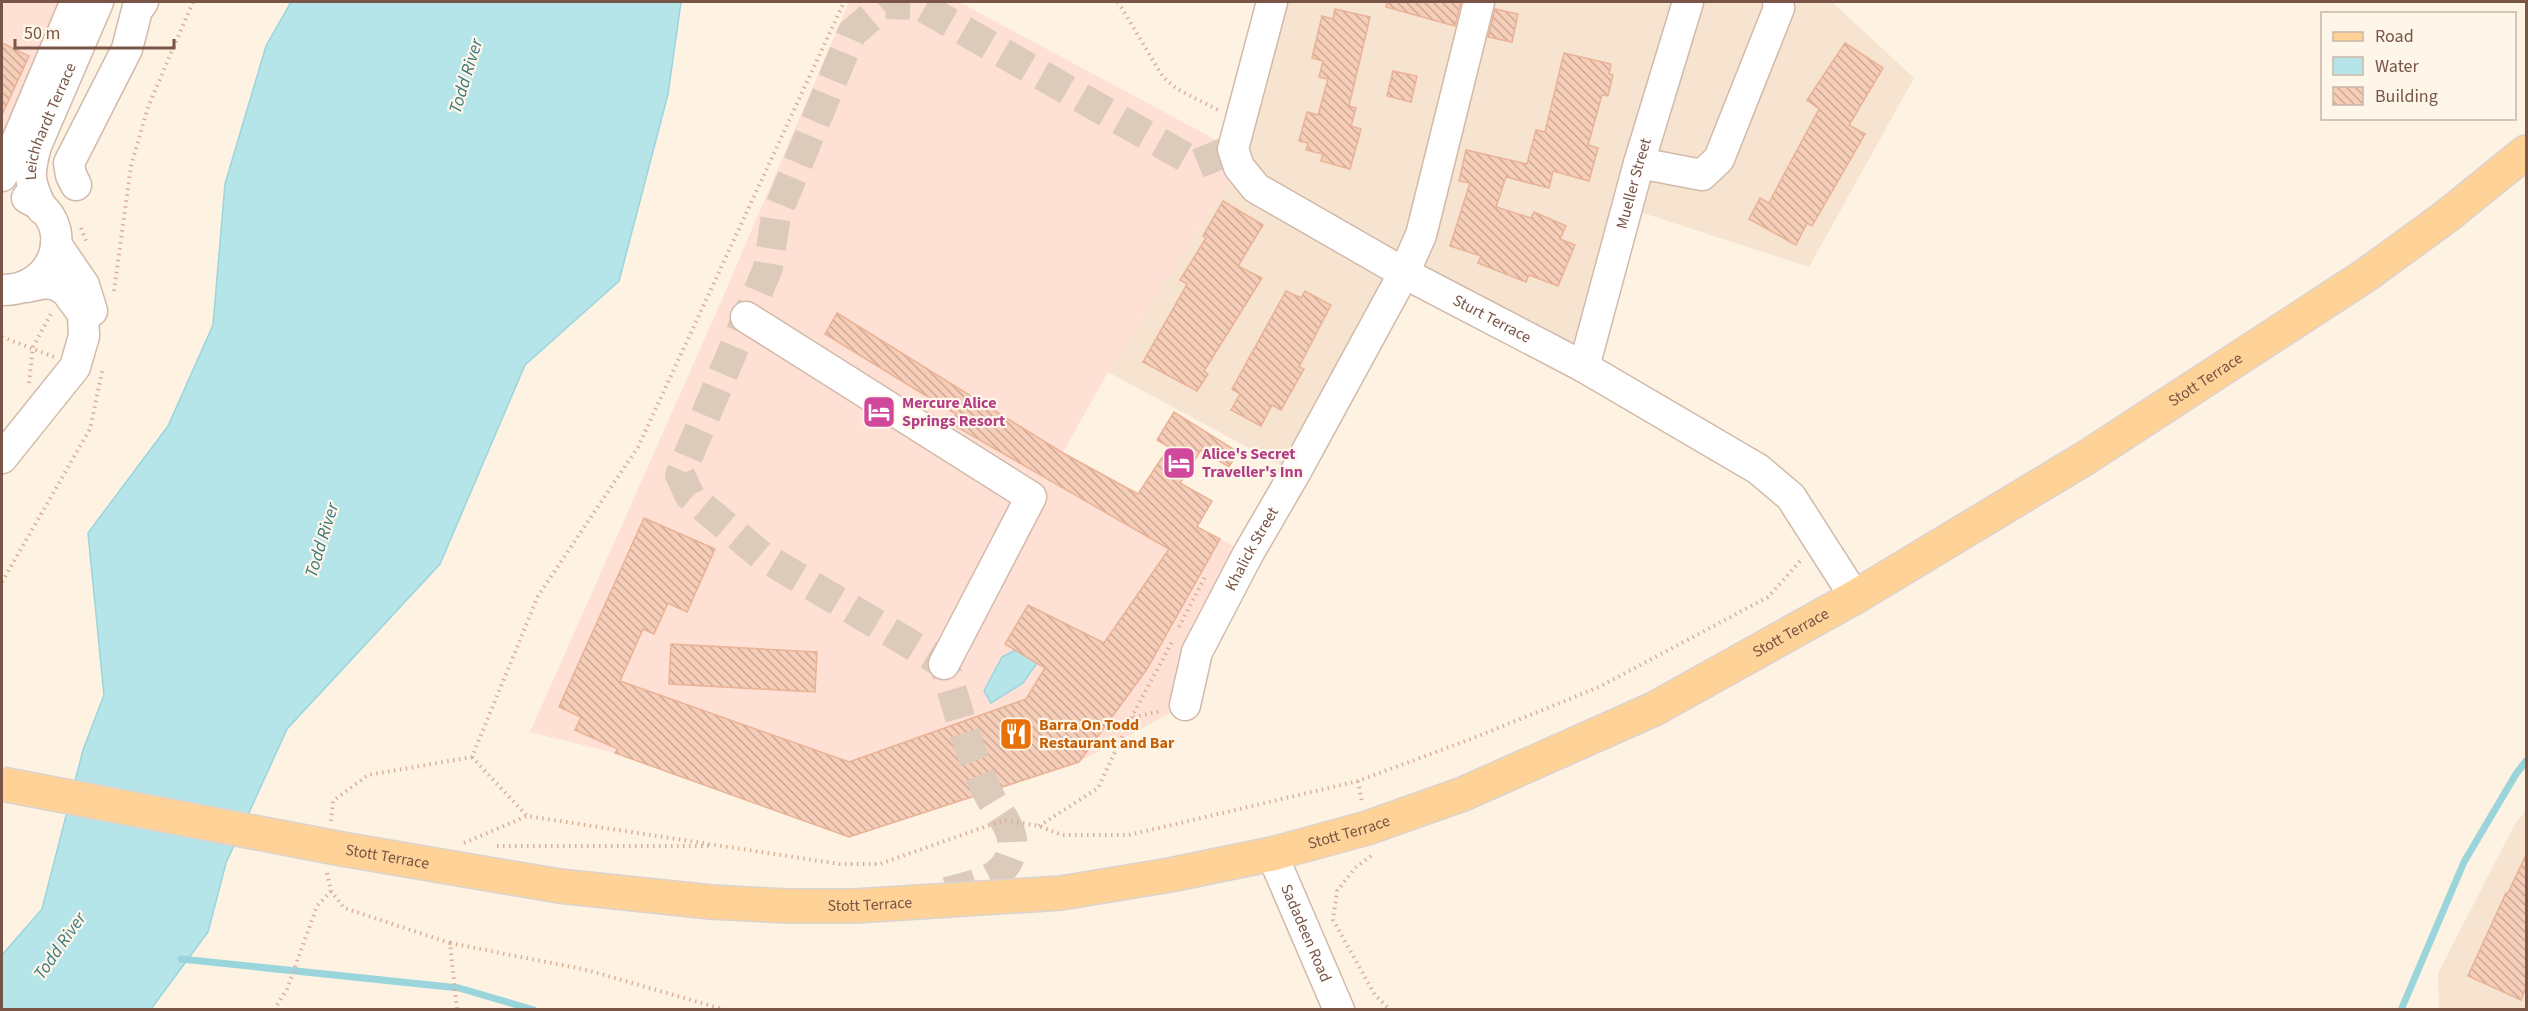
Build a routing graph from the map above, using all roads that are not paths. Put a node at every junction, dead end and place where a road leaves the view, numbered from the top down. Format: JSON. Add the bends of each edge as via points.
{"nodes":[{"id":1,"x":76,"y":2,"type":"edge"},
{"id":2,"x":98,"y":2,"type":"edge"},
{"id":3,"x":143,"y":2,"type":"edge"},
{"id":4,"x":1272,"y":2,"type":"edge"},
{"id":5,"x":1479,"y":2,"type":"edge"},
{"id":6,"x":1688,"y":2,"type":"edge"},
{"id":7,"x":1778,"y":2,"type":"edge"},
{"id":8,"x":2526,"y":152,"type":"edge"},
{"id":9,"x":1639,"y":163,"type":"junction"},
{"id":10,"x":65,"y":174,"type":"dead end"},
{"id":11,"x":2,"y":176,"type":"edge"},
{"id":12,"x":2,"y":195,"type":"edge"},
{"id":13,"x":42,"y":208,"type":"junction"},
{"id":14,"x":56,"y":244,"type":"junction"},
{"id":15,"x":1404,"y":273,"type":"junction"},
{"id":16,"x":14,"y":289,"type":"edge"},
{"id":17,"x":746,"y":317,"type":"dead end"},
{"id":18,"x":84,"y":336,"type":"junction"},
{"id":19,"x":1584,"y":367,"type":"junction"},
{"id":20,"x":2,"y":458,"type":"edge"},
{"id":21,"x":1855,"y":597,"type":"junction"},
{"id":22,"x":944,"y":664,"type":"dead end"},
{"id":23,"x":1185,"y":705,"type":"road end"},
{"id":24,"x":2,"y":784,"type":"edge"},
{"id":25,"x":1272,"y":854,"type":"junction"},
{"id":26,"x":1339,"y":1010,"type":"edge"}],
"edges":[{"from":1,"to":11,"type":"street","name":"Leichhardt Terrace"},
{"from":2,"to":13,"type":"street","name":"Leichhardt Terrace","via":[[30,168],[32,189]]},
{"from":3,"to":10,"type":"street","via":[[134,19],[127,49]]},
{"from":4,"to":15,"type":"street","name":"Sturt Terrace","via":[[1233,149],[1239,167],[1256,188]]},
{"from":5,"to":15,"type":"street","name":"Khalick Street","via":[[1421,235]]},
{"from":6,"to":9,"type":"street","name":"Mueller Street"},
{"from":7,"to":9,"type":"street","via":[[1779,8],[1719,159],[1702,175]]},
{"from":8,"to":21,"type":"main road","name":"Stott Terrace","via":[[2447,216],[2356,281],[2087,457]]},
{"from":9,"to":19,"type":"street","name":"Mueller Street"},
{"from":12,"to":13,"type":"street","via":[[20,195]]},
{"from":13,"to":14,"type":"street","name":"Leichhardt Terrace","via":[[50,219]]},
{"from":14,"to":16,"type":"street","via":[[54,257],[38,280]]},
{"from":14,"to":18,"type":"street","name":"Leichhardt Terrace","via":[[90,298],[91,320]]},
{"from":15,"to":19,"type":"street","name":"Sturt Terrace"},
{"from":15,"to":23,"type":"street","name":"Khalick Street","via":[[1197,652]]},
{"from":16,"to":18,"type":"street","via":[[45,283],[66,291],[83,314]]},
{"from":17,"to":22,"type":"street","via":[[1030,496]]},
{"from":18,"to":20,"type":"street","name":"Leichhardt Terrace","via":[[75,367]]},
{"from":19,"to":21,"type":"street","name":"Sturt Terrace","via":[[1758,469],[1791,497]]},
{"from":21,"to":25,"type":"main road","name":"Stott Terrace","via":[[1654,709],[1463,794],[1367,828]]},
{"from":24,"to":25,"type":"main road","name":"Stott Terrace","bridge":true,"via":[[333,848],[559,886],[711,902],[788,906],[901,904],[1061,893]]},
{"from":25,"to":26,"type":"street","name":"Sadadeen Road"}]}
